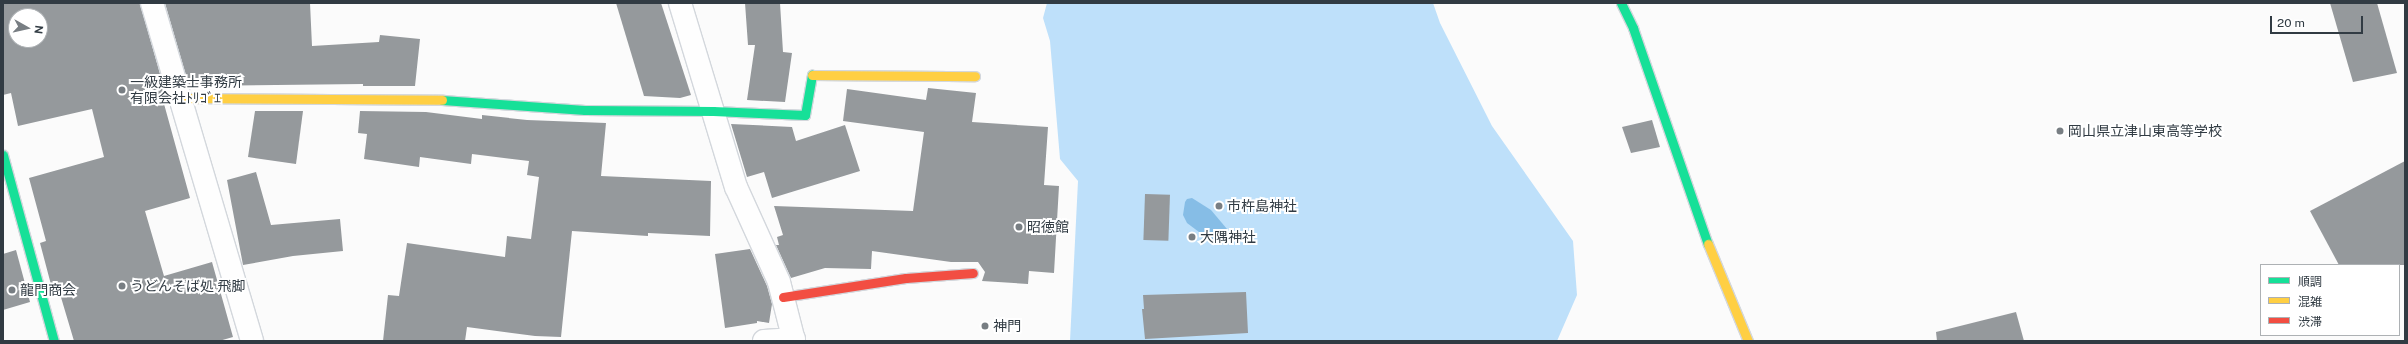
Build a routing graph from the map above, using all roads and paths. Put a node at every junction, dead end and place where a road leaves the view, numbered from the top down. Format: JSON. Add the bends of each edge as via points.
{"nodes":[{"id":1,"x":152,"y":3,"type":"edge"},
{"id":2,"x":680,"y":3,"type":"edge"},
{"id":3,"x":1621,"y":3,"type":"edge"},
{"id":4,"x":975,"y":76,"type":"dead end"},
{"id":5,"x":180,"y":98,"type":"junction"},
{"id":6,"x":713,"y":111,"type":"junction"},
{"id":7,"x":3,"y":155,"type":"edge"},
{"id":8,"x":973,"y":273,"type":"dead end"},
{"id":9,"x":783,"y":297,"type":"junction"},
{"id":10,"x":794,"y":340,"type":"edge"},
{"id":11,"x":54,"y":341,"type":"edge"},
{"id":12,"x":252,"y":341,"type":"edge"},
{"id":13,"x":764,"y":341,"type":"edge"},
{"id":14,"x":1748,"y":341,"type":"edge"}],
"edges":[{"from":1,"to":5,"type":"street"},
{"from":2,"to":6,"type":"street"},
{"from":3,"to":14,"type":"street","via":[[1634,28],[1710,249]]},
{"from":4,"to":6,"type":"street","via":[[812,73],[804,115]]},
{"from":5,"to":6,"type":"street","via":[[426,99],[585,110]]},
{"from":5,"to":12,"type":"street"},
{"from":6,"to":9,"type":"street","via":[[736,187],[779,282]]},
{"from":7,"to":11,"type":"street"},
{"from":8,"to":9,"type":"street","via":[[906,278]]},
{"from":9,"to":10,"type":"street"},
{"from":10,"to":13,"type":"street"}]}
